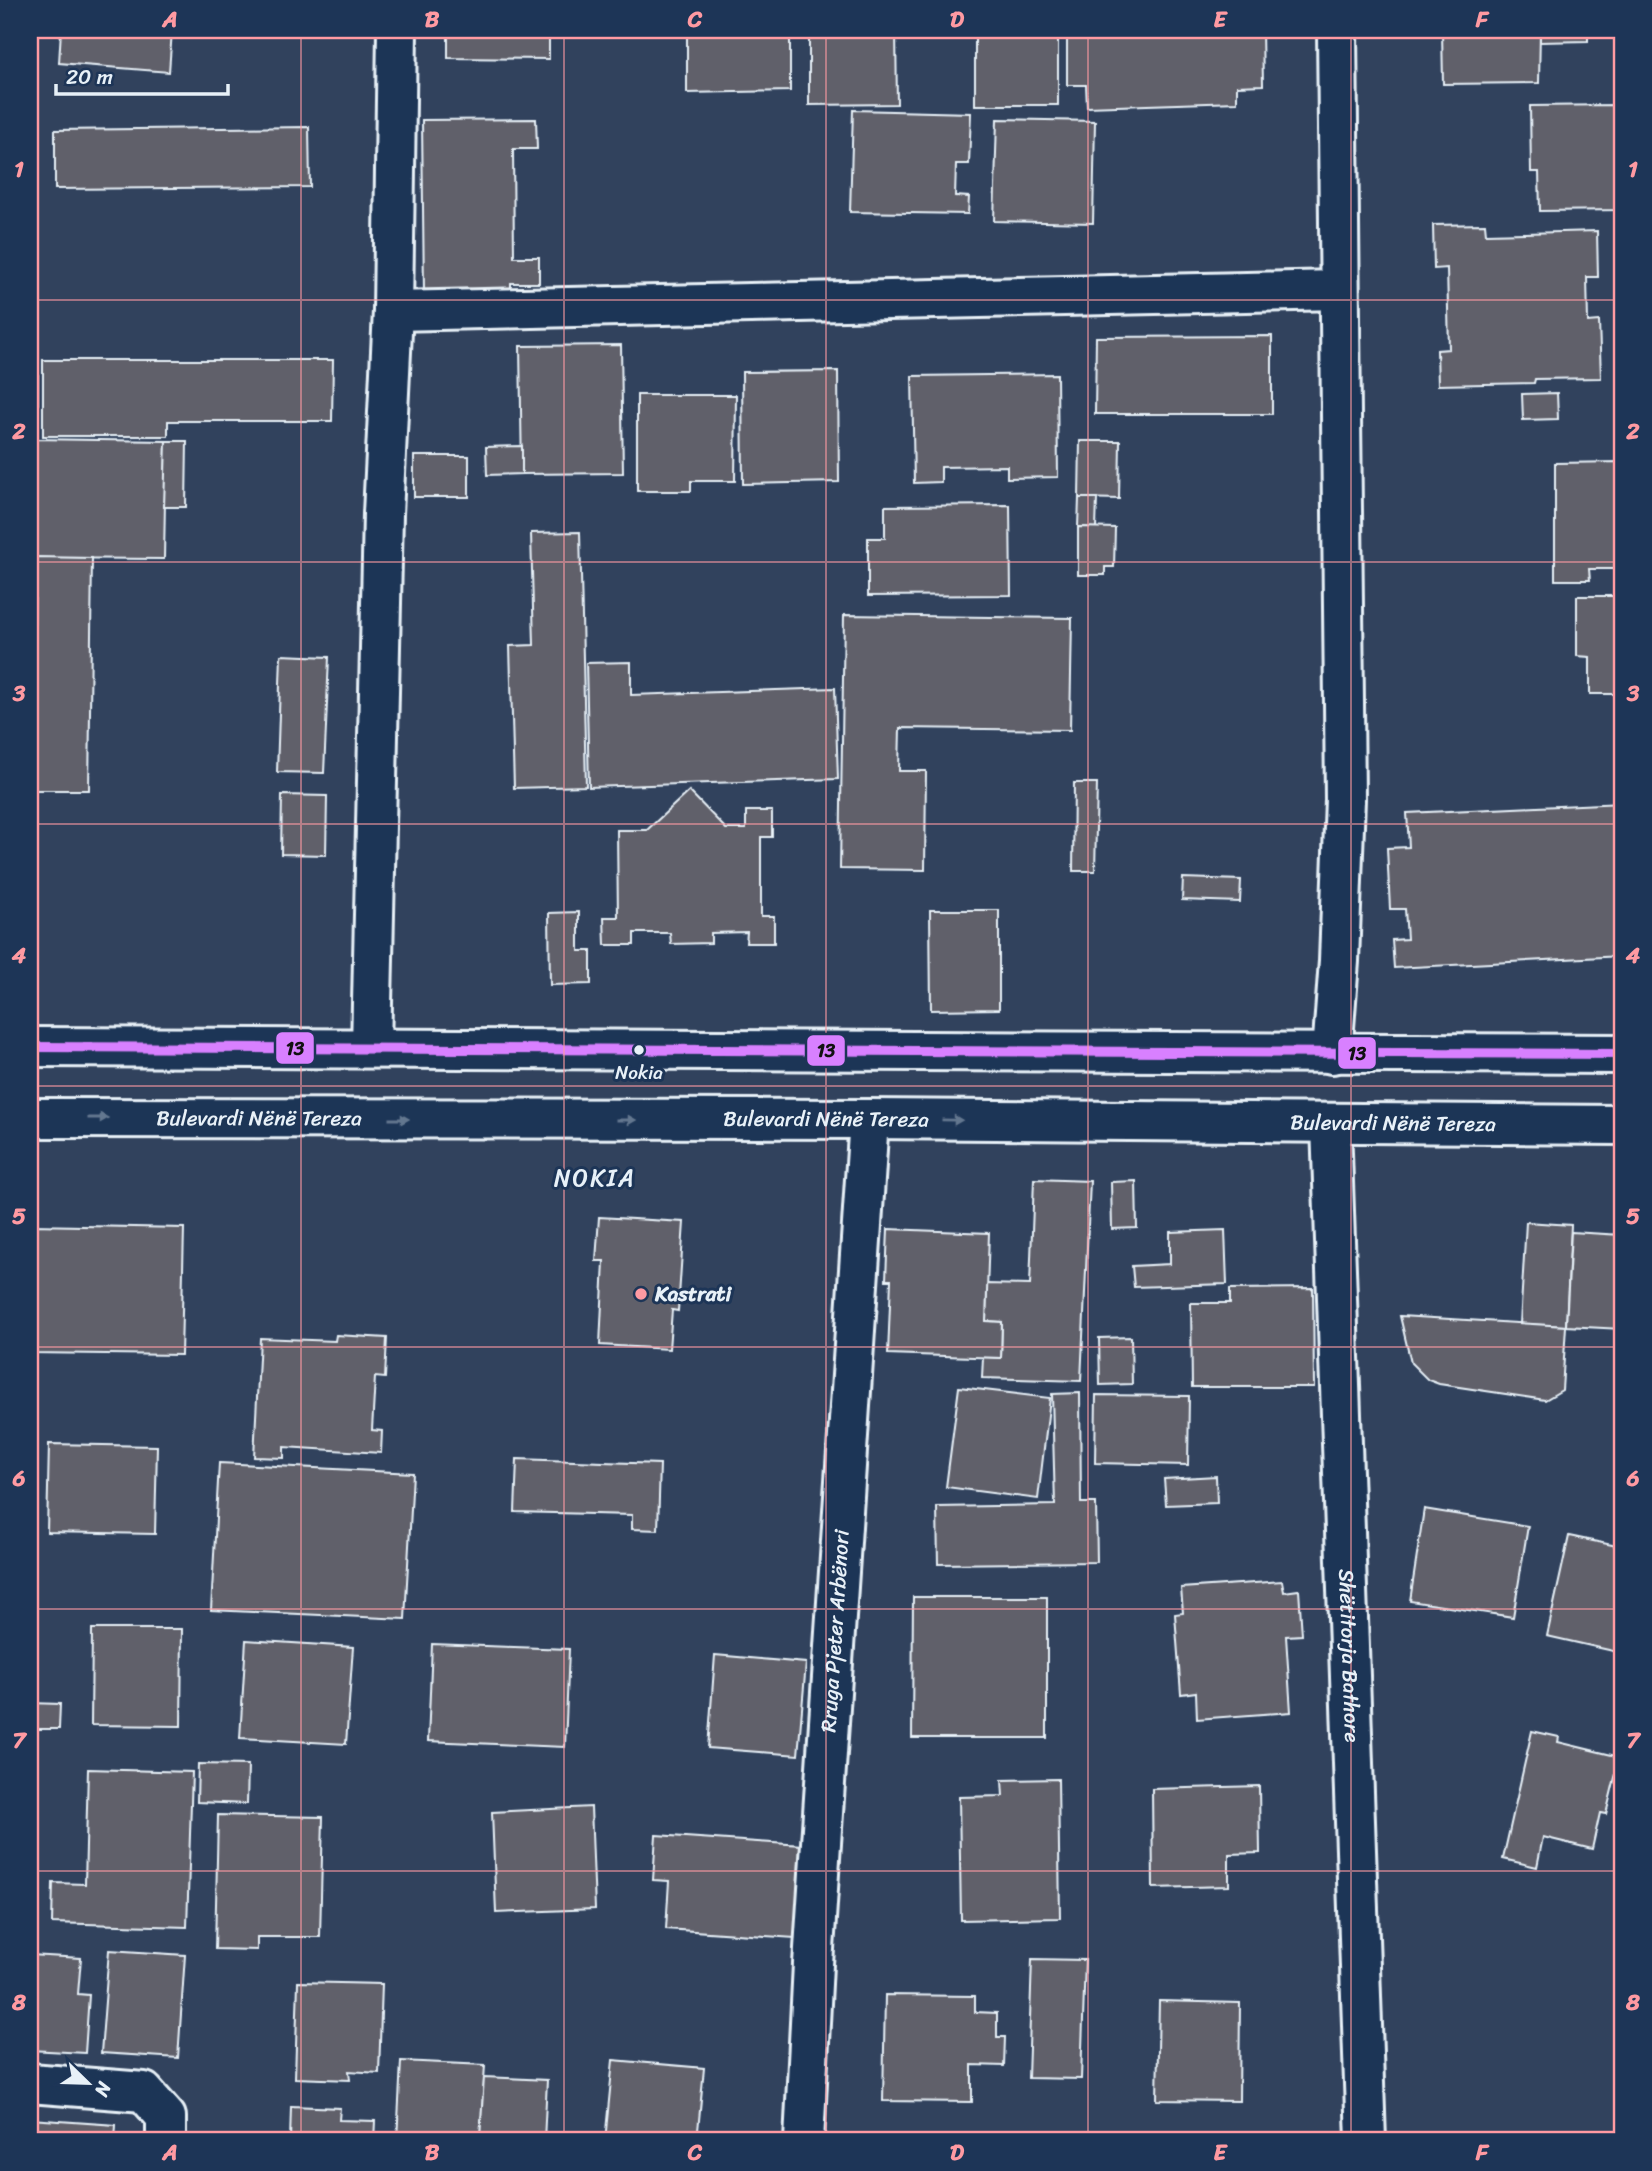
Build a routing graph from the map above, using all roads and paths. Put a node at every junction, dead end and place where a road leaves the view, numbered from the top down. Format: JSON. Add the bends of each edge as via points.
{"nodes":[{"id":1,"x":397,"y":30,"type":"edge"},
{"id":2,"x":1337,"y":30,"type":"edge"},
{"id":3,"x":1338,"y":290,"type":"junction"},
{"id":4,"x":393,"y":311,"type":"junction"},
{"id":5,"x":30,"y":1046,"type":"edge"},
{"id":6,"x":371,"y":1048,"type":"junction"},
{"id":7,"x":1332,"y":1054,"type":"junction"},
{"id":8,"x":1622,"y":1054,"type":"edge"},
{"id":9,"x":30,"y":1118,"type":"edge"},
{"id":10,"x":869,"y":1119,"type":"junction"},
{"id":11,"x":1331,"y":1124,"type":"junction"},
{"id":12,"x":1622,"y":1125,"type":"edge"},
{"id":13,"x":30,"y":2083,"type":"edge"},
{"id":14,"x":166,"y":2141,"type":"edge"},
{"id":15,"x":804,"y":2141,"type":"edge"},
{"id":16,"x":1366,"y":2141,"type":"edge"}],
"edges":[{"from":1,"to":4,"type":"street"},
{"from":2,"to":3,"type":"street"},
{"from":3,"to":4,"type":"street"},
{"from":3,"to":7,"type":"street","via":[[1345,799]]},
{"from":4,"to":6,"type":"street","via":[[383,514]]},
{"from":5,"to":6,"type":"street"},
{"from":6,"to":7,"type":"street"},
{"from":7,"to":8,"type":"street"},
{"from":9,"to":10,"type":"street","name":"Bulevardi Nënë Tereza","one_way":true},
{"from":10,"to":11,"type":"street","name":"Bulevardi Nënë Tereza","one_way":true},
{"from":10,"to":15,"type":"street","name":"Rruga Pjeter Arbënori"},
{"from":11,"to":12,"type":"street","name":"Bulevardi Nënë Tereza"},
{"from":11,"to":16,"type":"street","name":"Shëtitorja Bathore"},
{"from":13,"to":14,"type":"street","via":[[144,2092],[166,2117]]}]}
